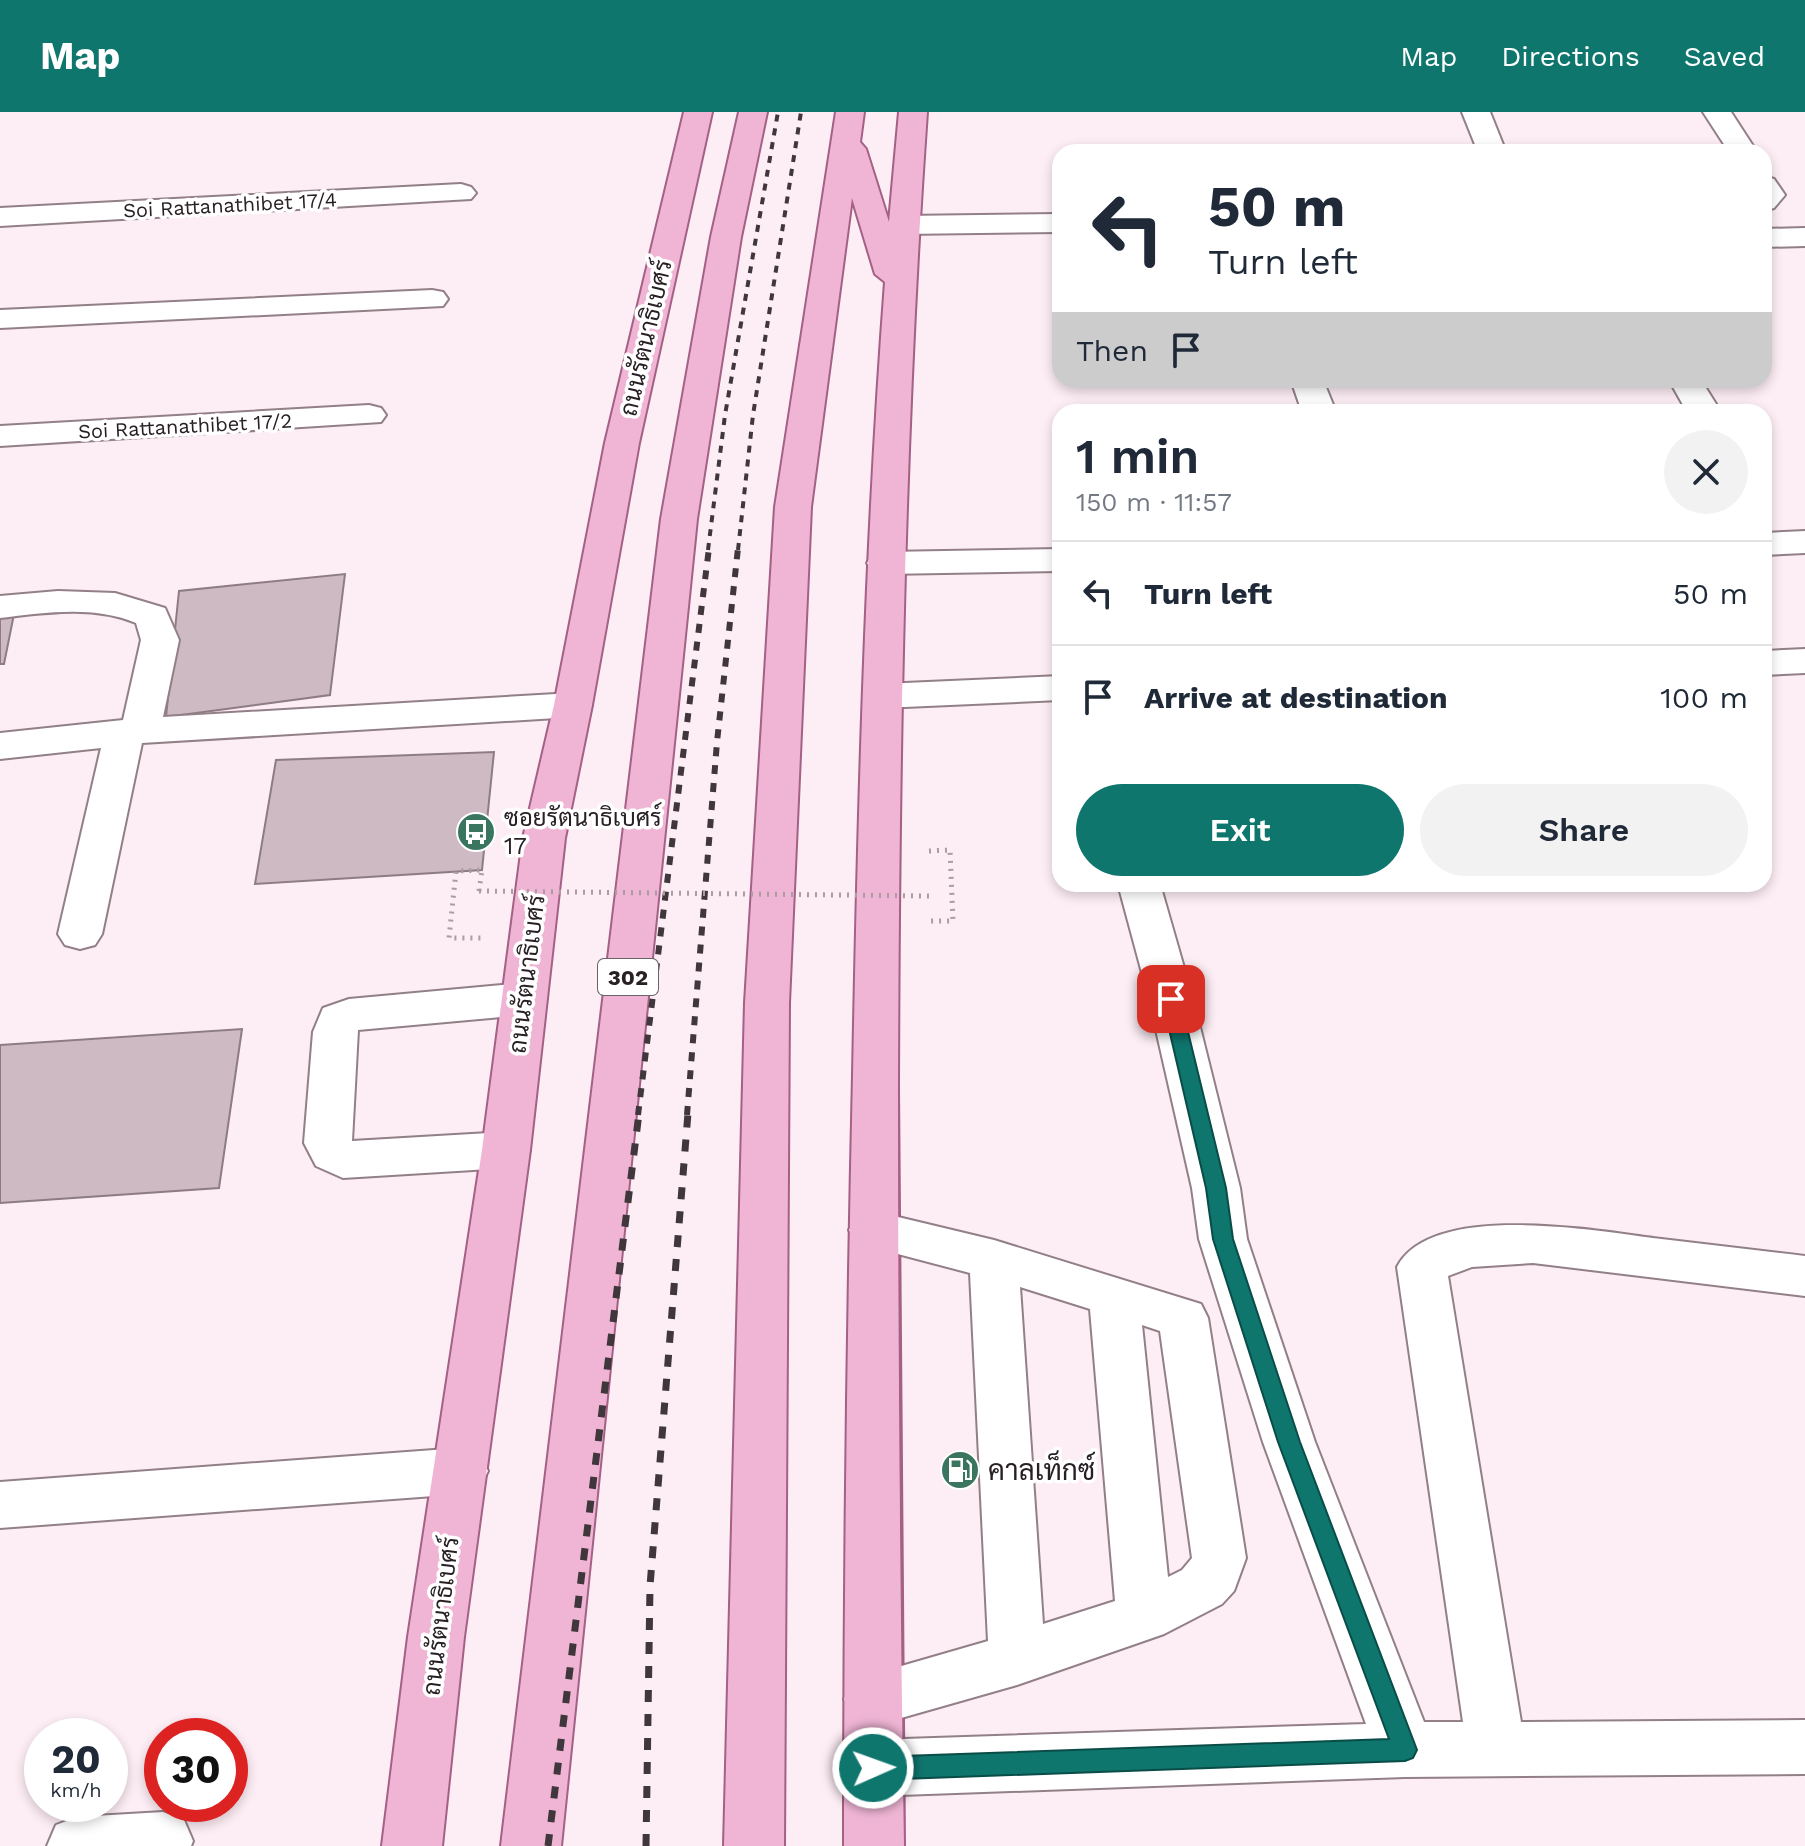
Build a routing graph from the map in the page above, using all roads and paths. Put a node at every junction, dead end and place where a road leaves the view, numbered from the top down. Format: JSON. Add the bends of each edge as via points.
{"nodes":[{"id":1,"x":698,"y":112,"type":"edge"},
{"id":2,"x":753,"y":112,"type":"edge"},
{"id":3,"x":913,"y":112,"type":"edge"},
{"id":4,"x":1476,"y":112,"type":"edge"},
{"id":5,"x":1717,"y":112,"type":"edge"},
{"id":6,"x":849,"y":124,"type":"edge"},
{"id":7,"x":1489,"y":144,"type":"edge"},
{"id":8,"x":1738,"y":144,"type":"edge"},
{"id":9,"x":461,"y":193,"type":"dead end"},
{"id":10,"x":0,"y":217,"type":"edge"},
{"id":11,"x":1052,"y":223,"type":"edge"},
{"id":12,"x":903,"y":225,"type":"junction"},
{"id":13,"x":726,"y":237,"type":"junction"},
{"id":14,"x":1805,"y":237,"type":"edge"},
{"id":15,"x":1772,"y":238,"type":"edge"},
{"id":16,"x":432,"y":299,"type":"dead end"},
{"id":17,"x":898,"y":302,"type":"junction"},
{"id":18,"x":0,"y":319,"type":"edge"},
{"id":19,"x":369,"y":415,"type":"dead end"},
{"id":20,"x":0,"y":436,"type":"edge"},
{"id":21,"x":622,"y":443,"type":"junction"},
{"id":22,"x":1772,"y":525,"type":"edge"},
{"id":23,"x":1784,"y":543,"type":"edge"},
{"id":24,"x":1052,"y":560,"type":"edge"},
{"id":25,"x":885,"y":563,"type":"junction"},
{"id":26,"x":0,"y":607,"type":"edge"},
{"id":27,"x":1805,"y":661,"type":"edge"},
{"id":28,"x":1772,"y":663,"type":"edge"},
{"id":29,"x":1052,"y":688,"type":"edge"},
{"id":30,"x":882,"y":696,"type":"junction"},
{"id":31,"x":573,"y":705,"type":"junction"},
{"id":32,"x":132,"y":732,"type":"junction"},
{"id":33,"x":0,"y":746,"type":"edge"},
{"id":34,"x":950,"y":850,"type":"dead end"},
{"id":35,"x":1141,"y":892,"type":"edge"},
{"id":36,"x":80,"y":934,"type":"dead end"},
{"id":37,"x":449,"y":938,"type":"dead end"},
{"id":38,"x":523,"y":999,"type":"junction"},
{"id":39,"x":506,"y":1150,"type":"junction"},
{"id":40,"x":873,"y":1230,"type":"junction"},
{"id":41,"x":994,"y":1259,"type":"junction"},
{"id":42,"x":1805,"y":1276,"type":"edge"},
{"id":43,"x":1114,"y":1297,"type":"junction"},
{"id":44,"x":461,"y":1471,"type":"junction"},
{"id":45,"x":0,"y":1505,"type":"edge"},
{"id":46,"x":1144,"y":1616,"type":"junction"},
{"id":47,"x":1017,"y":1659,"type":"junction"},
{"id":48,"x":873,"y":1699,"type":"junction"},
{"id":49,"x":1805,"y":1747,"type":"edge"},
{"id":50,"x":1405,"y":1750,"type":"junction"},
{"id":51,"x":1496,"y":1750,"type":"junction"},
{"id":52,"x":873,"y":1768,"type":"junction"},
{"id":53,"x":163,"y":1841,"type":"dead end"},
{"id":54,"x":77,"y":1846,"type":"edge"},
{"id":55,"x":412,"y":1846,"type":"edge"},
{"id":56,"x":531,"y":1846,"type":"edge"},
{"id":57,"x":754,"y":1846,"type":"edge"},
{"id":58,"x":874,"y":1846,"type":"edge"}],
"edges":[{"from":1,"to":21,"type":"main road","name":"ถนนรัตนาธิเบศร์"},
{"from":2,"to":13,"type":"main road","number":"302"},
{"from":3,"to":12,"type":"main road"},
{"from":4,"to":7,"type":"street"},
{"from":5,"to":8,"type":"street"},
{"from":6,"to":17,"type":"main road"},
{"from":6,"to":57,"type":"main road","via":[[793,507],[767,1003]]},
{"from":9,"to":10,"type":"street","name":"Soi Rattanathibet 17/4"},
{"from":11,"to":12,"type":"street"},
{"from":12,"to":17,"type":"main road"},
{"from":13,"to":21,"type":"main road"},
{"from":13,"to":56,"type":"main road","number":"302","via":[[679,519]]},
{"from":14,"to":15,"type":"street"},
{"from":16,"to":18,"type":"street"},
{"from":17,"to":25,"type":"main road"},
{"from":19,"to":20,"type":"street","name":"Soi Rattanathibet 17/2"},
{"from":21,"to":31,"type":"main road","name":"ถนนรัตนาธิเบศร์"},
{"from":22,"to":23,"type":"street"},
{"from":24,"to":25,"type":"street"},
{"from":25,"to":30,"type":"main road"},
{"from":26,"to":32,"type":"street","via":[[91,601],[126,604],[152,616],[160,640]]},
{"from":27,"to":28,"type":"street"},
{"from":29,"to":30,"type":"street"},
{"from":30,"to":40,"type":"main road"},
{"from":31,"to":32,"type":"street"},
{"from":31,"to":38,"type":"main road","name":"ถนนรัตนาธิเบศร์","via":[[544,838]]},
{"from":32,"to":33,"type":"street"},
{"from":32,"to":36,"type":"street"},
{"from":34,"to":37,"type":"path","bridge":true,"via":[[953,921],[931,921],[930,896],[479,891],[482,870],[456,871]]},
{"from":35,"to":50,"type":"street","via":[[1213,1173],[1223,1239],[1289,1442]]},
{"from":38,"to":39,"type":"main road","name":"ถนนรัตนาธิเบศร์"},
{"from":38,"to":39,"type":"street","via":[[349,1015],[339,1019],[335,1032],[328,1143],[343,1160]]},
{"from":39,"to":44,"type":"main road","name":"ถนนรัตนาธิเบศร์"},
{"from":40,"to":41,"type":"street"},
{"from":40,"to":48,"type":"main road"},
{"from":41,"to":43,"type":"street"},
{"from":41,"to":47,"type":"street"},
{"from":42,"to":51,"type":"street","via":[[1534,1243],[1453,1251],[1422,1267]]},
{"from":43,"to":46,"type":"street"},
{"from":43,"to":46,"type":"street","via":[[1183,1318],[1219,1558],[1215,1574],[1202,1587]]},
{"from":44,"to":45,"type":"street"},
{"from":44,"to":55,"type":"main road","name":"ถนนรัตนาธิเบศร์"},
{"from":46,"to":47,"type":"street"},
{"from":47,"to":48,"type":"street"},
{"from":48,"to":52,"type":"main road"},
{"from":49,"to":51,"type":"street"},
{"from":50,"to":51,"type":"street"},
{"from":50,"to":52,"type":"street"},
{"from":52,"to":58,"type":"main road"},
{"from":53,"to":54,"type":"street"}]}
